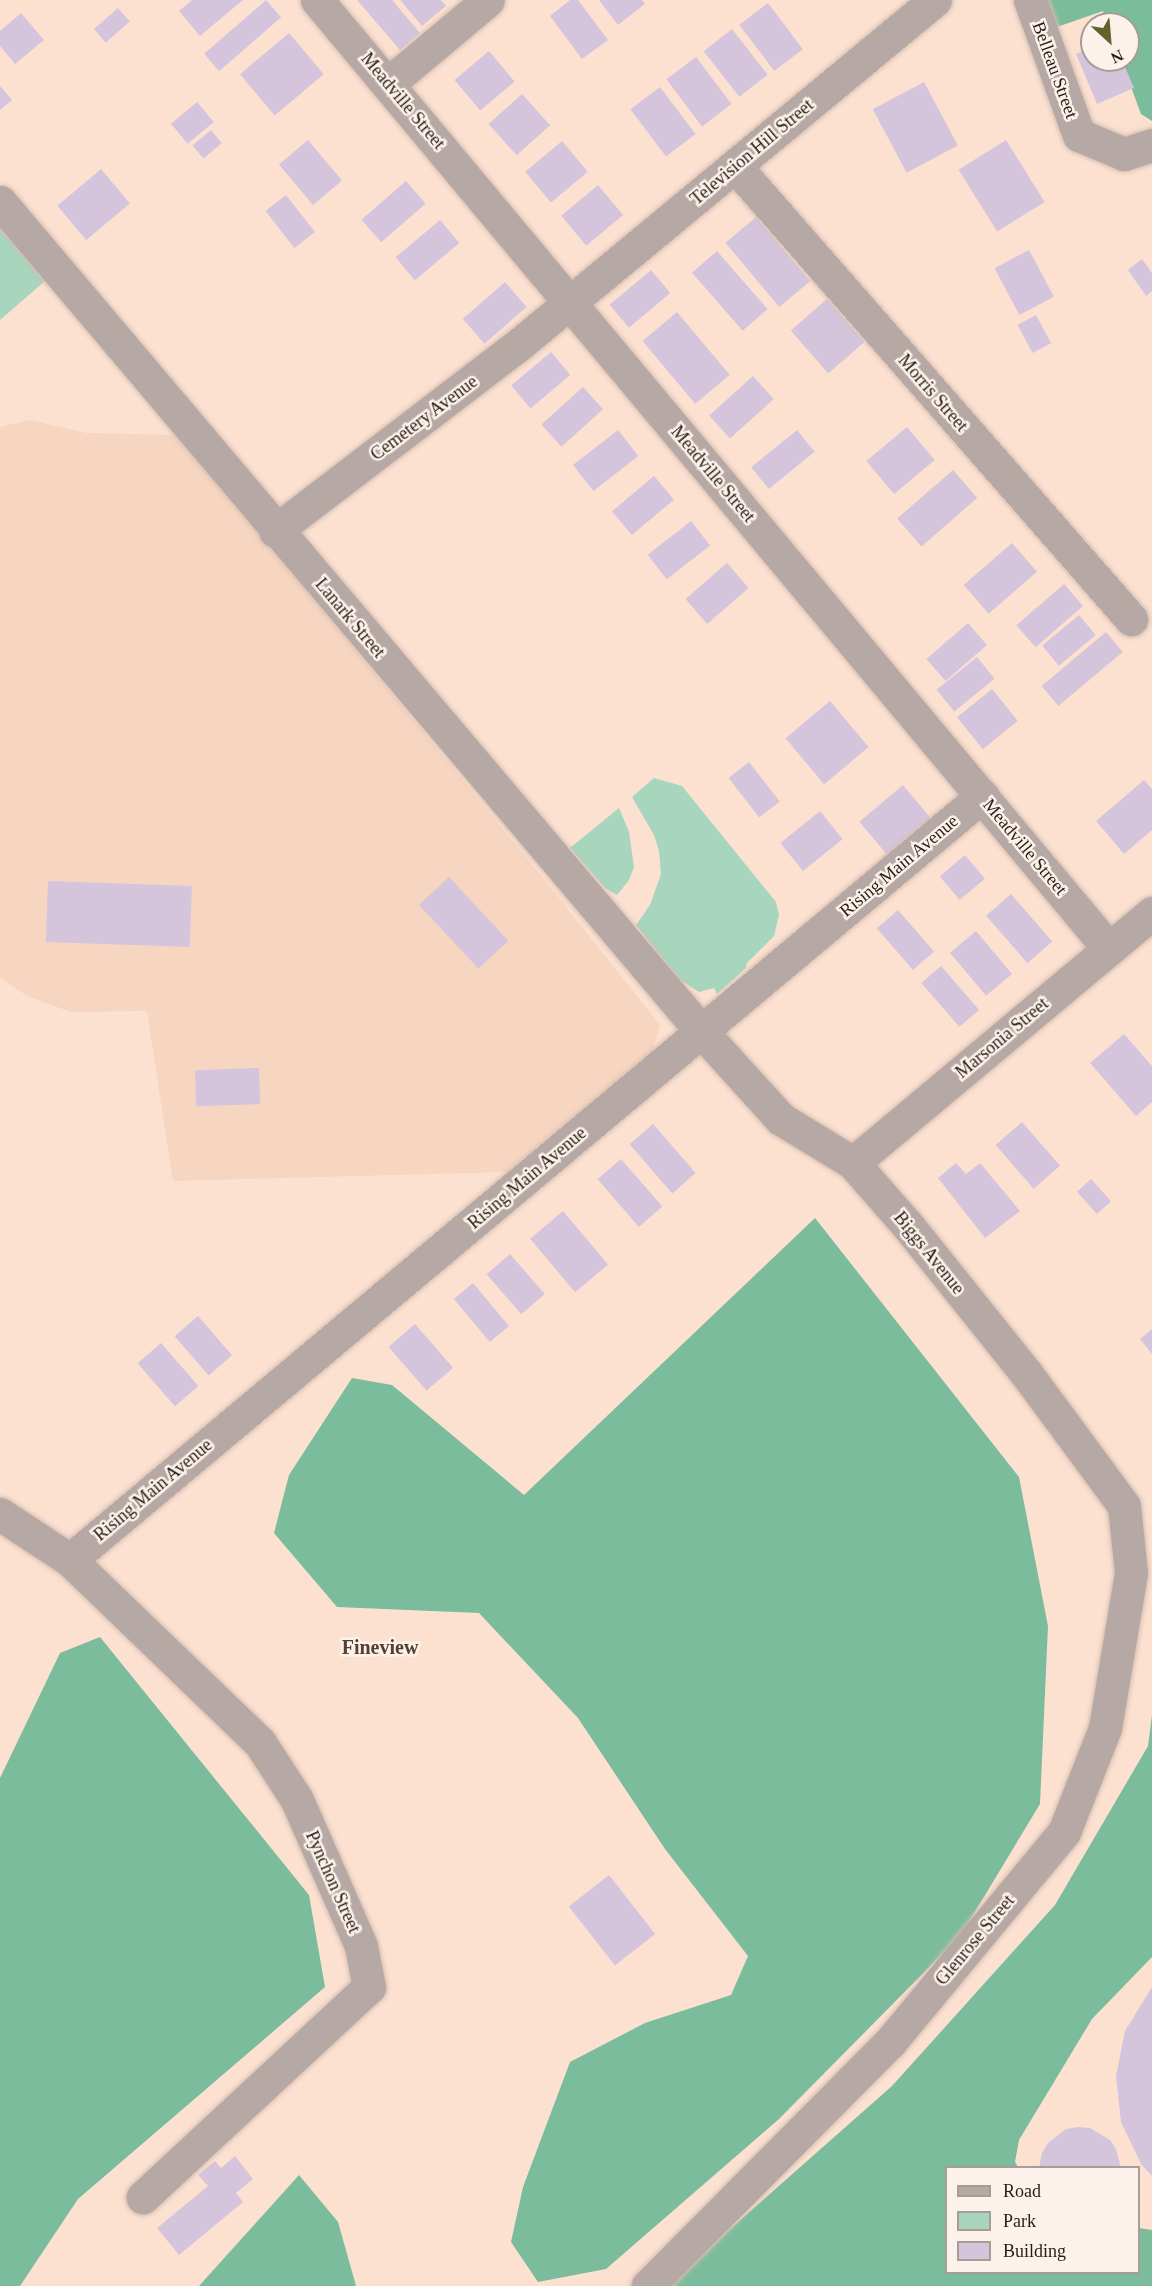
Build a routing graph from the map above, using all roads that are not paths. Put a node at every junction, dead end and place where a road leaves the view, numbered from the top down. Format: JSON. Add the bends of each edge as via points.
{"nodes":[{"id":1,"x":317,"y":0,"type":"edge"},
{"id":2,"x":488,"y":0,"type":"edge"},
{"id":3,"x":935,"y":0,"type":"edge"},
{"id":4,"x":1030,"y":0,"type":"edge"},
{"id":5,"x":389,"y":83,"type":"junction"},
{"id":6,"x":1152,"y":145,"type":"edge"},
{"id":7,"x":735,"y":166,"type":"junction"},
{"id":8,"x":0,"y":202,"type":"edge"},
{"id":9,"x":570,"y":303,"type":"junction"},
{"id":10,"x":275,"y":531,"type":"junction"},
{"id":11,"x":1131,"y":620,"type":"dead end"},
{"id":12,"x":982,"y":796,"type":"junction"},
{"id":13,"x":1152,"y":913,"type":"edge"},
{"id":14,"x":1109,"y":949,"type":"junction"},
{"id":15,"x":702,"y":1032,"type":"junction"},
{"id":16,"x":853,"y":1163,"type":"junction"},
{"id":17,"x":1124,"y":1506,"type":"joint"},
{"id":18,"x":0,"y":1514,"type":"edge"},
{"id":19,"x":70,"y":1560,"type":"junction"},
{"id":20,"x":143,"y":2197,"type":"dead end"},
{"id":21,"x":648,"y":2286,"type":"edge"}],
"edges":[{"from":1,"to":5,"type":"street","name":"Meadville Street"},
{"from":2,"to":5,"type":"street"},
{"from":3,"to":7,"type":"street","name":"Television Hill Street"},
{"from":4,"to":6,"type":"street","name":"Belleau Street","via":[[1079,135],[1124,154]]},
{"from":5,"to":9,"type":"street","name":"Meadville Street"},
{"from":7,"to":9,"type":"street","name":"Television Hill Street"},
{"from":7,"to":11,"type":"street","name":"Morris Street"},
{"from":8,"to":10,"type":"street","name":"Lanark Street"},
{"from":9,"to":10,"type":"street","name":"Cemetery Avenue"},
{"from":9,"to":12,"type":"street","name":"Meadville Street"},
{"from":10,"to":15,"type":"street","name":"Lanark Street"},
{"from":12,"to":14,"type":"street","name":"Meadville Street"},
{"from":12,"to":15,"type":"street","name":"Rising Main Avenue"},
{"from":13,"to":14,"type":"street","name":"Marsonia Street"},
{"from":14,"to":16,"type":"street","name":"Marsonia Street"},
{"from":15,"to":16,"type":"street","name":"Biggs Avenue","via":[[781,1119]]},
{"from":15,"to":19,"type":"street","name":"Rising Main Avenue"},
{"from":16,"to":17,"type":"street","name":"Biggs Avenue","via":[[1026,1373]]},
{"from":17,"to":21,"type":"street","name":"Glenrose Street","via":[[1131,1573],[1105,1728],[1064,1832],[890,2042]]},
{"from":18,"to":19,"type":"street"},
{"from":19,"to":20,"type":"street","name":"Pynchon Street","via":[[260,1743],[297,1800],[361,1946],[369,1987]]}]}
